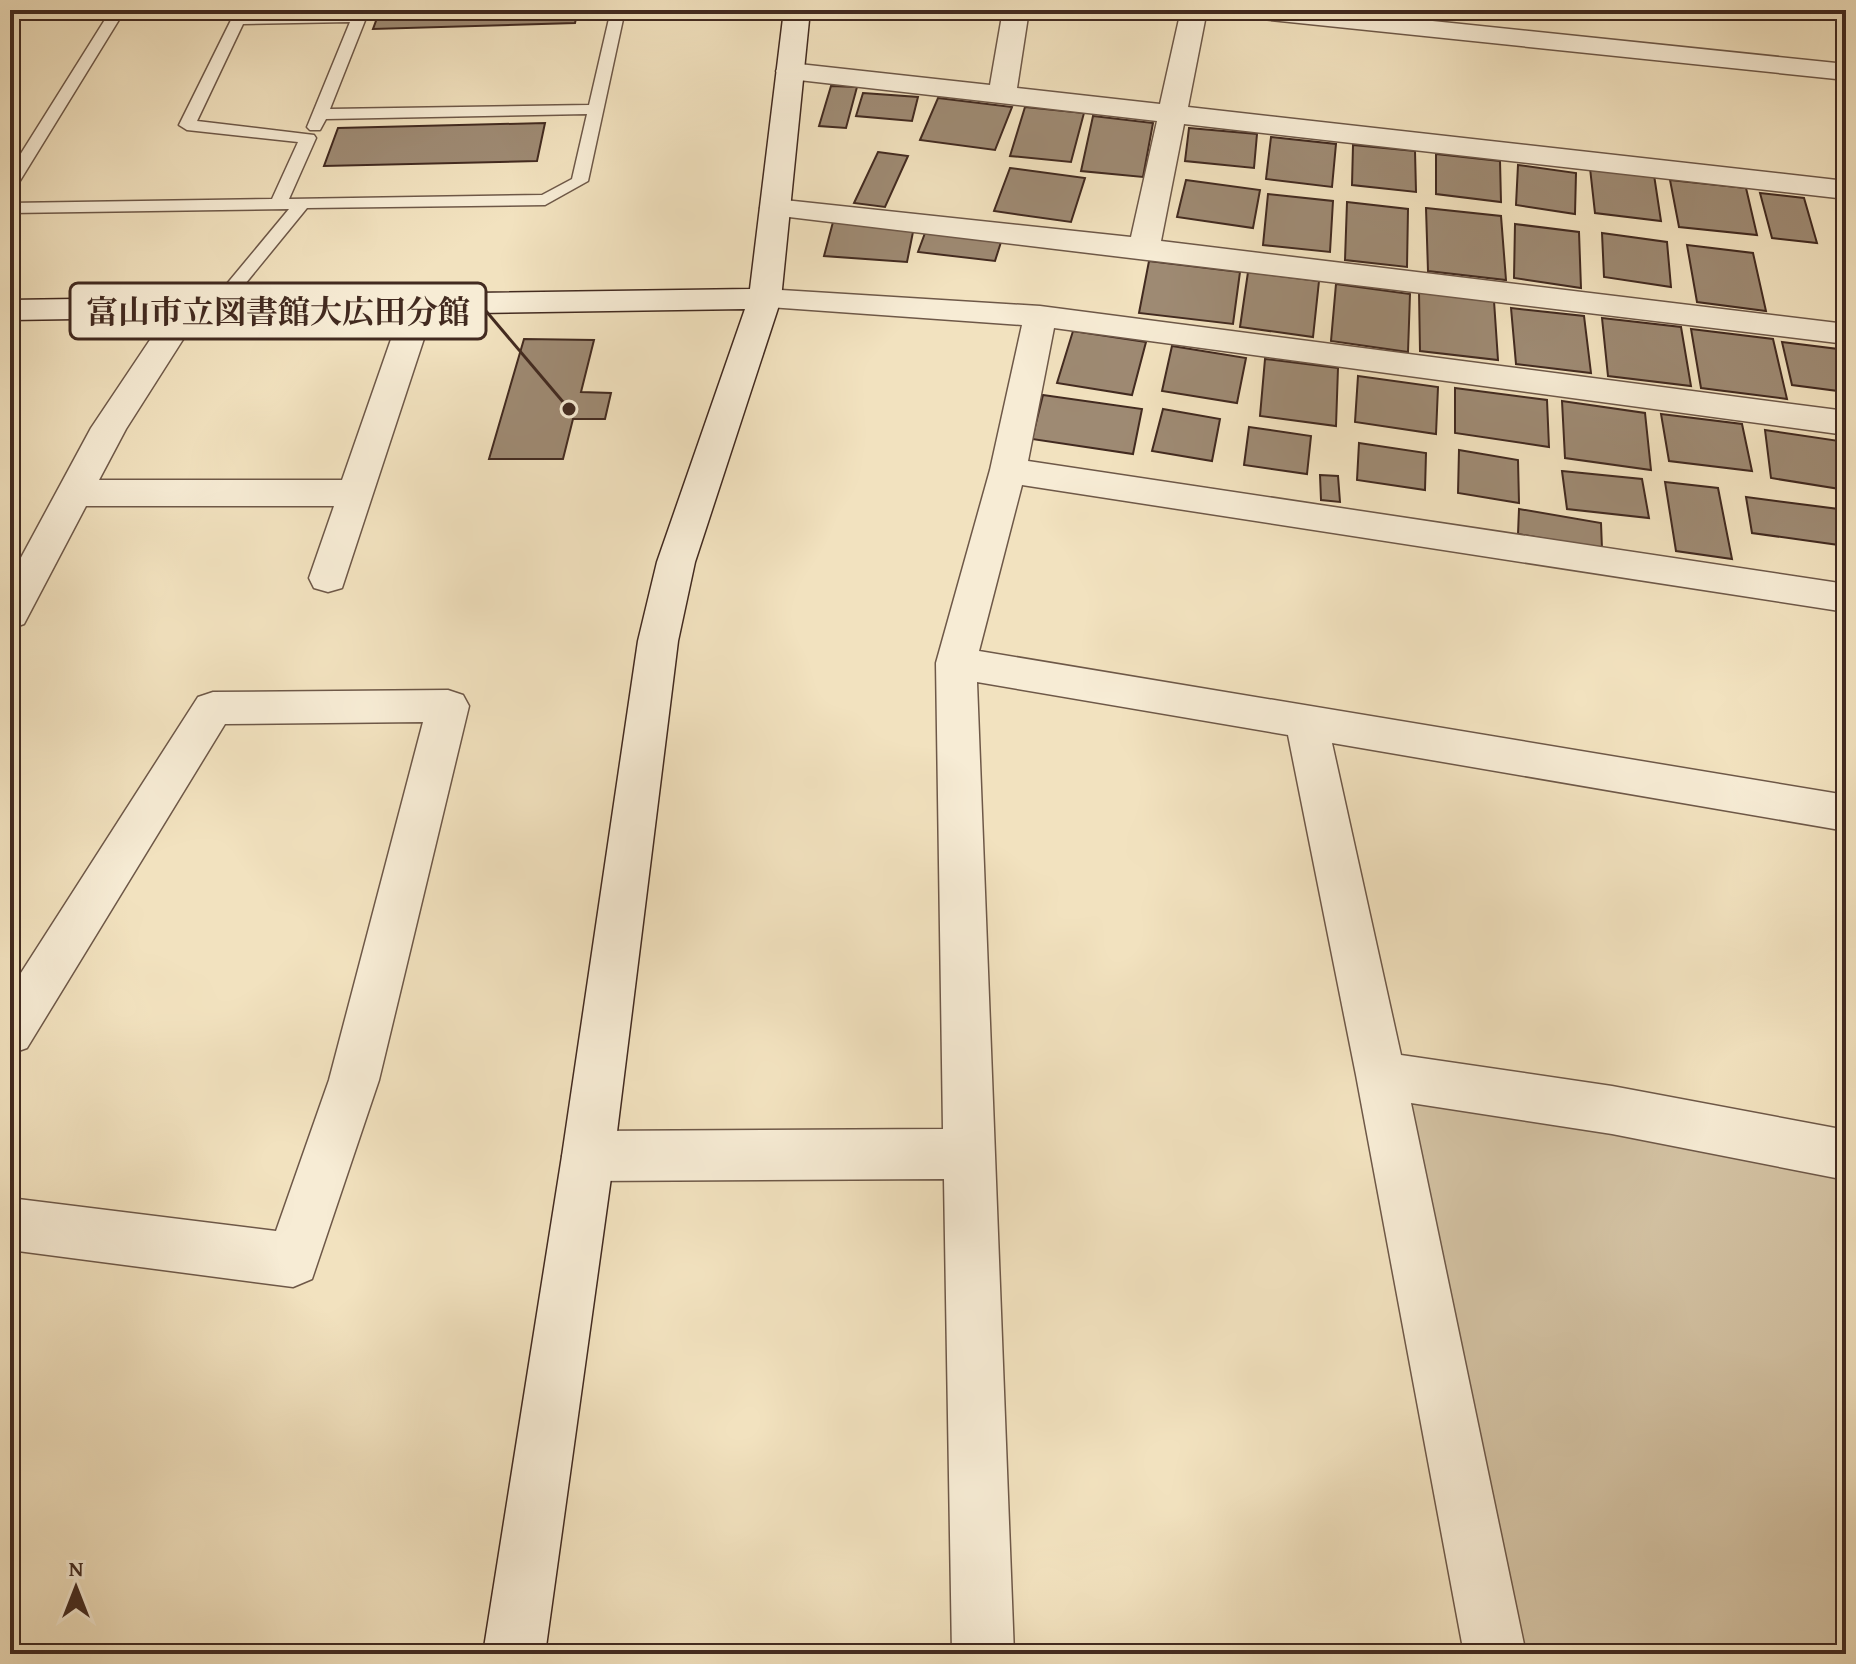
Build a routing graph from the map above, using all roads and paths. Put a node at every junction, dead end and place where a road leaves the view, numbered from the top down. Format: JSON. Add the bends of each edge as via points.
{"nodes":[{"id":1,"x":118,"y":10,"type":"edge"},
{"id":2,"x":618,"y":10,"type":"edge"},
{"id":3,"x":797,"y":10,"type":"edge"},
{"id":4,"x":1016,"y":10,"type":"edge"},
{"id":5,"x":1194,"y":10,"type":"edge"},
{"id":6,"x":1252,"y":10,"type":"edge"},
{"id":7,"x":241,"y":15,"type":"edge"},
{"id":8,"x":790,"y":71,"type":"junction"},
{"id":9,"x":1846,"y":72,"type":"edge"},
{"id":10,"x":1002,"y":93,"type":"junction"},
{"id":11,"x":596,"y":109,"type":"junction"},
{"id":12,"x":322,"y":114,"type":"junction"},
{"id":13,"x":1171,"y":114,"type":"junction"},
{"id":14,"x":308,"y":138,"type":"junction"},
{"id":15,"x":10,"y":184,"type":"edge"},
{"id":16,"x":1846,"y":190,"type":"edge"},
{"id":17,"x":278,"y":204,"type":"junction"},
{"id":18,"x":302,"y":204,"type":"junction"},
{"id":19,"x":10,"y":208,"type":"edge"},
{"id":20,"x":775,"y":208,"type":"junction"},
{"id":21,"x":1144,"y":248,"type":"junction"},
{"id":22,"x":765,"y":299,"type":"junction"},
{"id":23,"x":420,"y":302,"type":"junction"},
{"id":24,"x":202,"y":307,"type":"junction"},
{"id":25,"x":10,"y":310,"type":"edge"},
{"id":26,"x":1040,"y":316,"type":"junction"},
{"id":27,"x":1846,"y":334,"type":"edge"},
{"id":28,"x":1846,"y":423,"type":"edge"},
{"id":29,"x":1008,"y":470,"type":"junction"},
{"id":30,"x":77,"y":493,"type":"junction"},
{"id":31,"x":355,"y":493,"type":"junction"},
{"id":32,"x":328,"y":578,"type":"dead end"},
{"id":33,"x":1846,"y":598,"type":"edge"},
{"id":34,"x":10,"y":614,"type":"edge"},
{"id":35,"x":956,"y":663,"type":"junction"},
{"id":36,"x":1307,"y":724,"type":"junction"},
{"id":37,"x":1846,"y":813,"type":"edge"},
{"id":38,"x":10,"y":1032,"type":"edge"},
{"id":39,"x":1381,"y":1075,"type":"junction"},
{"id":40,"x":970,"y":1154,"type":"junction"},
{"id":41,"x":1846,"y":1155,"type":"edge"},
{"id":42,"x":588,"y":1156,"type":"junction"},
{"id":43,"x":10,"y":1224,"type":"edge"},
{"id":44,"x":514,"y":1654,"type":"edge"},
{"id":45,"x":983,"y":1654,"type":"edge"},
{"id":46,"x":1495,"y":1654,"type":"edge"}],
"edges":[{"from":1,"to":15,"type":"lane"},
{"from":2,"to":11,"type":"lane"},
{"from":3,"to":8,"type":"street"},
{"from":4,"to":10,"type":"street"},
{"from":5,"to":13,"type":"street"},
{"from":6,"to":9,"type":"street"},
{"from":7,"to":12,"type":"lane","via":[[359,18]]},
{"from":7,"to":14,"type":"lane","via":[[187,125]]},
{"from":8,"to":10,"type":"street"},
{"from":8,"to":20,"type":"street"},
{"from":10,"to":13,"type":"street"},
{"from":11,"to":12,"type":"lane"},
{"from":11,"to":18,"type":"lane","via":[[580,181],[545,200]]},
{"from":12,"to":14,"type":"lane"},
{"from":13,"to":16,"type":"street"},
{"from":13,"to":21,"type":"street"},
{"from":14,"to":17,"type":"lane"},
{"from":17,"to":18,"type":"lane"},
{"from":17,"to":19,"type":"lane"},
{"from":18,"to":24,"type":"lane"},
{"from":20,"to":21,"type":"street"},
{"from":20,"to":22,"type":"street"},
{"from":21,"to":27,"type":"street"},
{"from":22,"to":23,"type":"street"},
{"from":22,"to":26,"type":"street"},
{"from":22,"to":42,"type":"street","via":[[676,562],[658,641]]},
{"from":23,"to":24,"type":"street"},
{"from":23,"to":31,"type":"street"},
{"from":24,"to":25,"type":"street"},
{"from":24,"to":30,"type":"street","via":[[109,428]]},
{"from":26,"to":28,"type":"street"},
{"from":26,"to":29,"type":"street"},
{"from":29,"to":33,"type":"street"},
{"from":29,"to":35,"type":"street"},
{"from":30,"to":31,"type":"street"},
{"from":30,"to":34,"type":"street"},
{"from":31,"to":32,"type":"street"},
{"from":35,"to":36,"type":"street"},
{"from":35,"to":40,"type":"street"},
{"from":36,"to":37,"type":"street"},
{"from":36,"to":39,"type":"street"},
{"from":38,"to":43,"type":"street","via":[[213,708],[448,706],[354,1080],[293,1260]]},
{"from":39,"to":41,"type":"street","via":[[1612,1110]]},
{"from":39,"to":46,"type":"street"},
{"from":40,"to":42,"type":"street"},
{"from":40,"to":45,"type":"street"},
{"from":42,"to":44,"type":"street"}]}
